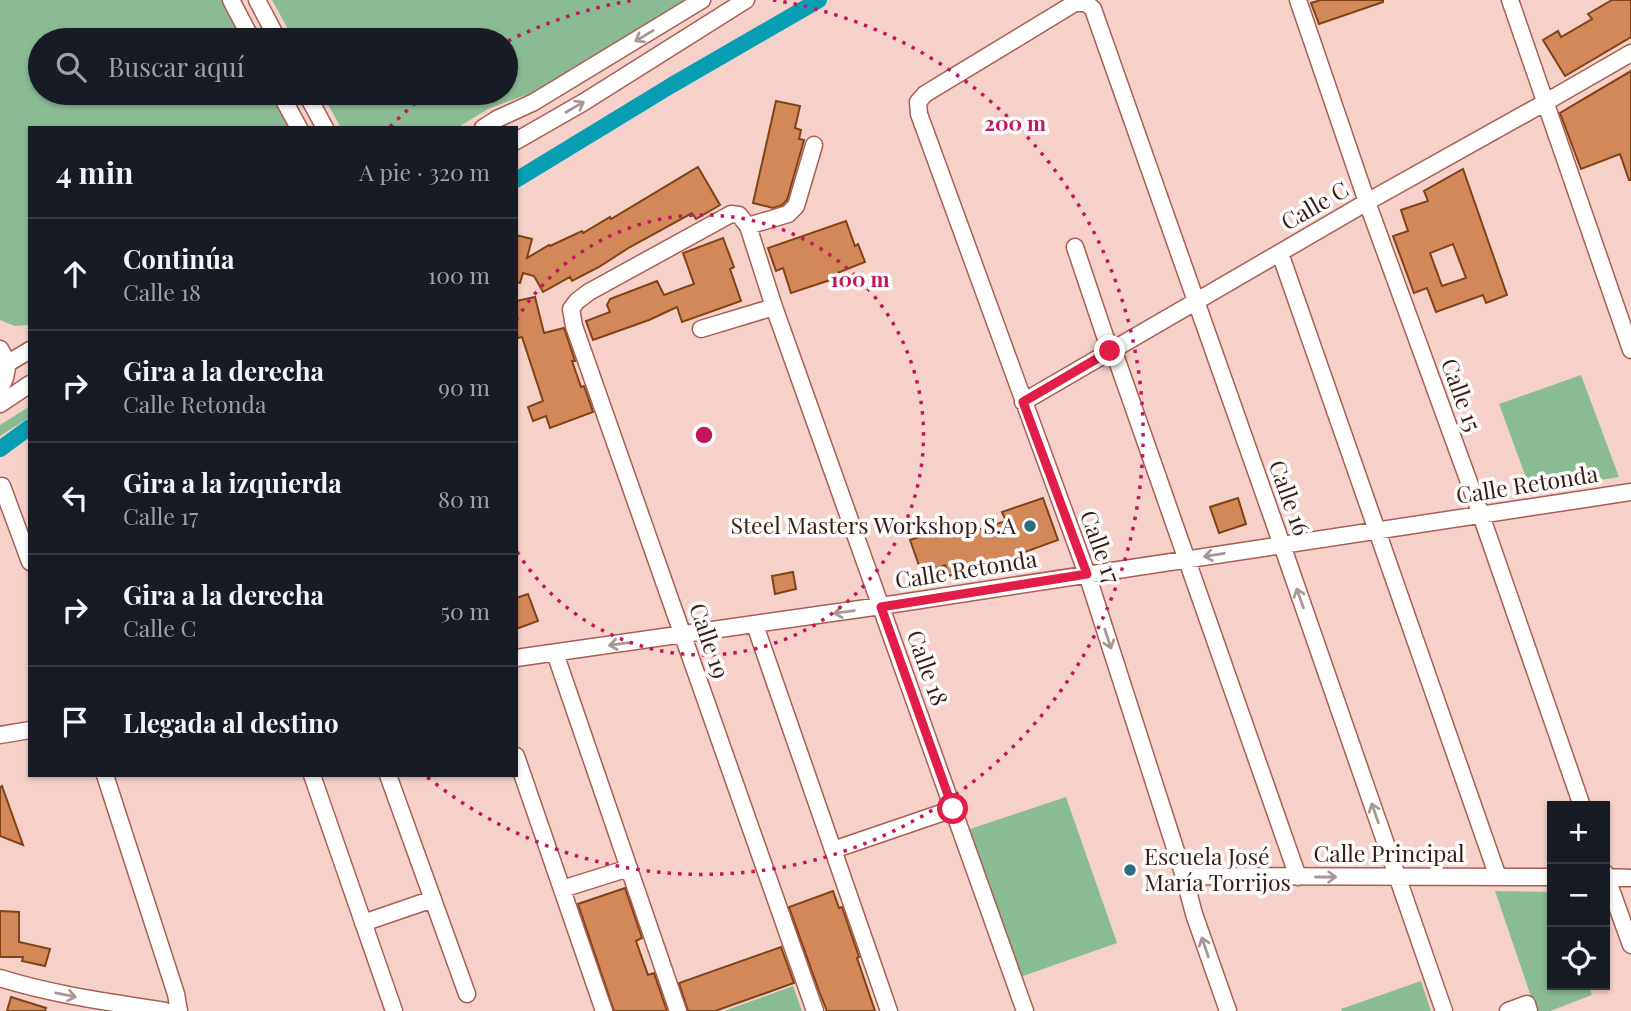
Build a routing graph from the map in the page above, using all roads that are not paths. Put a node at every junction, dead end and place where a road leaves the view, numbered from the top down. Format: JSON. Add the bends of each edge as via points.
{"nodes":[{"id":1,"x":231,"y":0,"type":"edge"},
{"id":2,"x":257,"y":0,"type":"edge"},
{"id":3,"x":702,"y":0,"type":"edge"},
{"id":4,"x":746,"y":0,"type":"edge"},
{"id":5,"x":1297,"y":0,"type":"edge"},
{"id":6,"x":1510,"y":0,"type":"edge"},
{"id":7,"x":246,"y":28,"type":"edge"},
{"id":8,"x":272,"y":28,"type":"edge"},
{"id":9,"x":1631,"y":53,"type":"edge"},
{"id":10,"x":918,"y":102,"type":"joint"},
{"id":11,"x":1546,"y":102,"type":"junction"},
{"id":12,"x":287,"y":105,"type":"edge"},
{"id":13,"x":313,"y":105,"type":"edge"},
{"id":14,"x":298,"y":126,"type":"edge"},
{"id":15,"x":324,"y":126,"type":"edge"},
{"id":16,"x":486,"y":126,"type":"edge"},
{"id":17,"x":518,"y":140,"type":"edge"},
{"id":18,"x":814,"y":145,"type":"dead end"},
{"id":19,"x":1367,"y":202,"type":"junction"},
{"id":20,"x":746,"y":224,"type":"junction"},
{"id":21,"x":1075,"y":247,"type":"dead end"},
{"id":22,"x":1280,"y":253,"type":"junction"},
{"id":23,"x":1195,"y":302,"type":"junction"},
{"id":24,"x":774,"y":307,"type":"junction"},
{"id":25,"x":701,"y":329,"type":"dead end"},
{"id":26,"x":1112,"y":350,"type":"junction"},
{"id":27,"x":1631,"y":350,"type":"edge"},
{"id":28,"x":28,"y":352,"type":"edge"},
{"id":29,"x":2,"y":371,"type":"edge"},
{"id":30,"x":28,"y":378,"type":"edge"},
{"id":31,"x":28,"y":385,"type":"edge"},
{"id":32,"x":1023,"y":402,"type":"junction"},
{"id":33,"x":0,"y":404,"type":"edge"},
{"id":34,"x":2,"y":486,"type":"dead end"},
{"id":35,"x":1631,"y":492,"type":"edge"},
{"id":36,"x":1481,"y":515,"type":"junction"},
{"id":37,"x":1377,"y":530,"type":"junction"},
{"id":38,"x":1282,"y":545,"type":"junction"},
{"id":39,"x":28,"y":557,"type":"edge"},
{"id":40,"x":1186,"y":559,"type":"junction"},
{"id":41,"x":1087,"y":574,"type":"junction"},
{"id":42,"x":881,"y":607,"type":"junction"},
{"id":43,"x":755,"y":625,"type":"junction"},
{"id":44,"x":683,"y":635,"type":"junction"},
{"id":45,"x":555,"y":653,"type":"junction"},
{"id":46,"x":518,"y":659,"type":"edge"},
{"id":47,"x":28,"y":730,"type":"edge"},
{"id":48,"x":0,"y":735,"type":"edge"},
{"id":49,"x":518,"y":761,"type":"edge"},
{"id":50,"x":106,"y":777,"type":"edge"},
{"id":51,"x":313,"y":777,"type":"edge"},
{"id":52,"x":389,"y":777,"type":"edge"},
{"id":53,"x":1580,"y":801,"type":"edge"},
{"id":54,"x":953,"y":809,"type":"junction"},
{"id":55,"x":833,"y":850,"type":"junction"},
{"id":56,"x":629,"y":868,"type":"junction"},
{"id":57,"x":1184,"y":876,"type":"junction"},
{"id":58,"x":1610,"y":876,"type":"edge"},
{"id":59,"x":1298,"y":877,"type":"junction"},
{"id":60,"x":1398,"y":877,"type":"junction"},
{"id":61,"x":1498,"y":877,"type":"junction"},
{"id":62,"x":1547,"y":877,"type":"edge"},
{"id":63,"x":1631,"y":878,"type":"edge"},
{"id":64,"x":562,"y":889,"type":"junction"},
{"id":65,"x":1610,"y":889,"type":"edge"},
{"id":66,"x":433,"y":899,"type":"junction"},
{"id":67,"x":363,"y":923,"type":"junction"},
{"id":68,"x":1631,"y":945,"type":"edge"},
{"id":69,"x":0,"y":978,"type":"edge"},
{"id":70,"x":467,"y":994,"type":"dead end"},
{"id":71,"x":165,"y":1011,"type":"edge"},
{"id":72,"x":179,"y":1011,"type":"edge"},
{"id":73,"x":394,"y":1011,"type":"edge"},
{"id":74,"x":604,"y":1011,"type":"edge"},
{"id":75,"x":678,"y":1011,"type":"edge"},
{"id":76,"x":815,"y":1011,"type":"edge"},
{"id":77,"x":889,"y":1011,"type":"edge"},
{"id":78,"x":1025,"y":1011,"type":"edge"},
{"id":79,"x":1228,"y":1011,"type":"edge"},
{"id":80,"x":1444,"y":1011,"type":"edge"},
{"id":81,"x":1508,"y":1011,"type":"edge"},
{"id":82,"x":1529,"y":1011,"type":"edge"}],
"edges":[{"from":1,"to":7,"type":"street"},
{"from":2,"to":8,"type":"street"},
{"from":3,"to":16,"type":"street","one_way":true},
{"from":17,"to":4,"type":"street","one_way":true},
{"from":5,"to":19,"type":"street","name":"Calle 15"},
{"from":6,"to":11,"type":"street"},
{"from":9,"to":11,"type":"street","name":"Calle C"},
{"from":10,"to":23,"type":"street","name":"Calle 16","via":[[1075,3],[1086,3],[1093,9]]},
{"from":10,"to":32,"type":"street","name":"Calle 17"},
{"from":11,"to":19,"type":"street","name":"Calle C"},
{"from":11,"to":27,"type":"street"},
{"from":12,"to":14,"type":"street"},
{"from":13,"to":15,"type":"street"},
{"from":18,"to":20,"type":"street","via":[[796,206],[788,214]]},
{"from":19,"to":22,"type":"street","name":"Calle C"},
{"from":19,"to":36,"type":"street","name":"Calle 15"},
{"from":20,"to":24,"type":"street","name":"Calle 18"},
{"from":20,"to":44,"type":"street","name":"Calle 19","via":[[739,215],[731,214],[589,292],[571,309]]},
{"from":21,"to":26,"type":"street"},
{"from":22,"to":23,"type":"street","name":"Calle C"},
{"from":22,"to":37,"type":"street"},
{"from":23,"to":26,"type":"street","name":"Calle C"},
{"from":23,"to":38,"type":"street","name":"Calle 16"},
{"from":24,"to":25,"type":"street"},
{"from":24,"to":42,"type":"street","name":"Calle 18"},
{"from":26,"to":32,"type":"street","name":"Calle C"},
{"from":26,"to":40,"type":"street"},
{"from":28,"to":29,"type":"street"},
{"from":29,"to":30,"type":"street","via":[[19,380]]},
{"from":31,"to":33,"type":"street"},
{"from":32,"to":41,"type":"street","name":"Calle 17"},
{"from":34,"to":39,"type":"street"},
{"from":35,"to":36,"type":"street","name":"Calle Retonda"},
{"from":36,"to":37,"type":"street","name":"Calle Retonda"},
{"from":36,"to":53,"type":"street","name":"Calle 15"},
{"from":37,"to":38,"type":"street","name":"Calle Retonda"},
{"from":37,"to":61,"type":"street"},
{"from":38,"to":40,"type":"street","name":"Calle Retonda","one_way":true},
{"from":60,"to":38,"type":"street","name":"Calle 16","one_way":true},
{"from":40,"to":41,"type":"street","name":"Calle Retonda"},
{"from":40,"to":59,"type":"street"},
{"from":41,"to":42,"type":"street","name":"Calle Retonda"},
{"from":41,"to":57,"type":"street","name":"Calle 17","one_way":true},
{"from":42,"to":43,"type":"street","name":"Calle Retonda","one_way":true},
{"from":42,"to":54,"type":"street","name":"Calle 18"},
{"from":43,"to":44,"type":"street","name":"Calle Retonda"},
{"from":43,"to":55,"type":"street"},
{"from":44,"to":45,"type":"street","name":"Calle Retonda","one_way":true},
{"from":44,"to":76,"type":"street","name":"Calle 19"},
{"from":45,"to":46,"type":"street","name":"Calle Retonda"},
{"from":45,"to":56,"type":"street"},
{"from":47,"to":48,"type":"street"},
{"from":49,"to":64,"type":"street"},
{"from":50,"to":72,"type":"street"},
{"from":51,"to":67,"type":"street"},
{"from":52,"to":66,"type":"street"},
{"from":54,"to":55,"type":"street"},
{"from":54,"to":78,"type":"street","name":"Calle 18"},
{"from":55,"to":77,"type":"street"},
{"from":56,"to":64,"type":"street"},
{"from":56,"to":75,"type":"street"},
{"from":57,"to":59,"type":"street","name":"Calle Principal"},
{"from":79,"to":57,"type":"street","name":"Calle 17","one_way":true},
{"from":58,"to":63,"type":"street"},
{"from":59,"to":60,"type":"street","name":"Calle Principal","one_way":true},
{"from":60,"to":61,"type":"street","name":"Calle Principal"},
{"from":60,"to":80,"type":"street","name":"Calle 16"},
{"from":61,"to":62,"type":"street","name":"Calle Principal"},
{"from":64,"to":74,"type":"street"},
{"from":65,"to":68,"type":"street"},
{"from":66,"to":67,"type":"street"},
{"from":66,"to":70,"type":"street"},
{"from":67,"to":73,"type":"street"},
{"from":69,"to":71,"type":"street","one_way":true},
{"from":81,"to":82,"type":"street","via":[[1527,1004]]}]}
